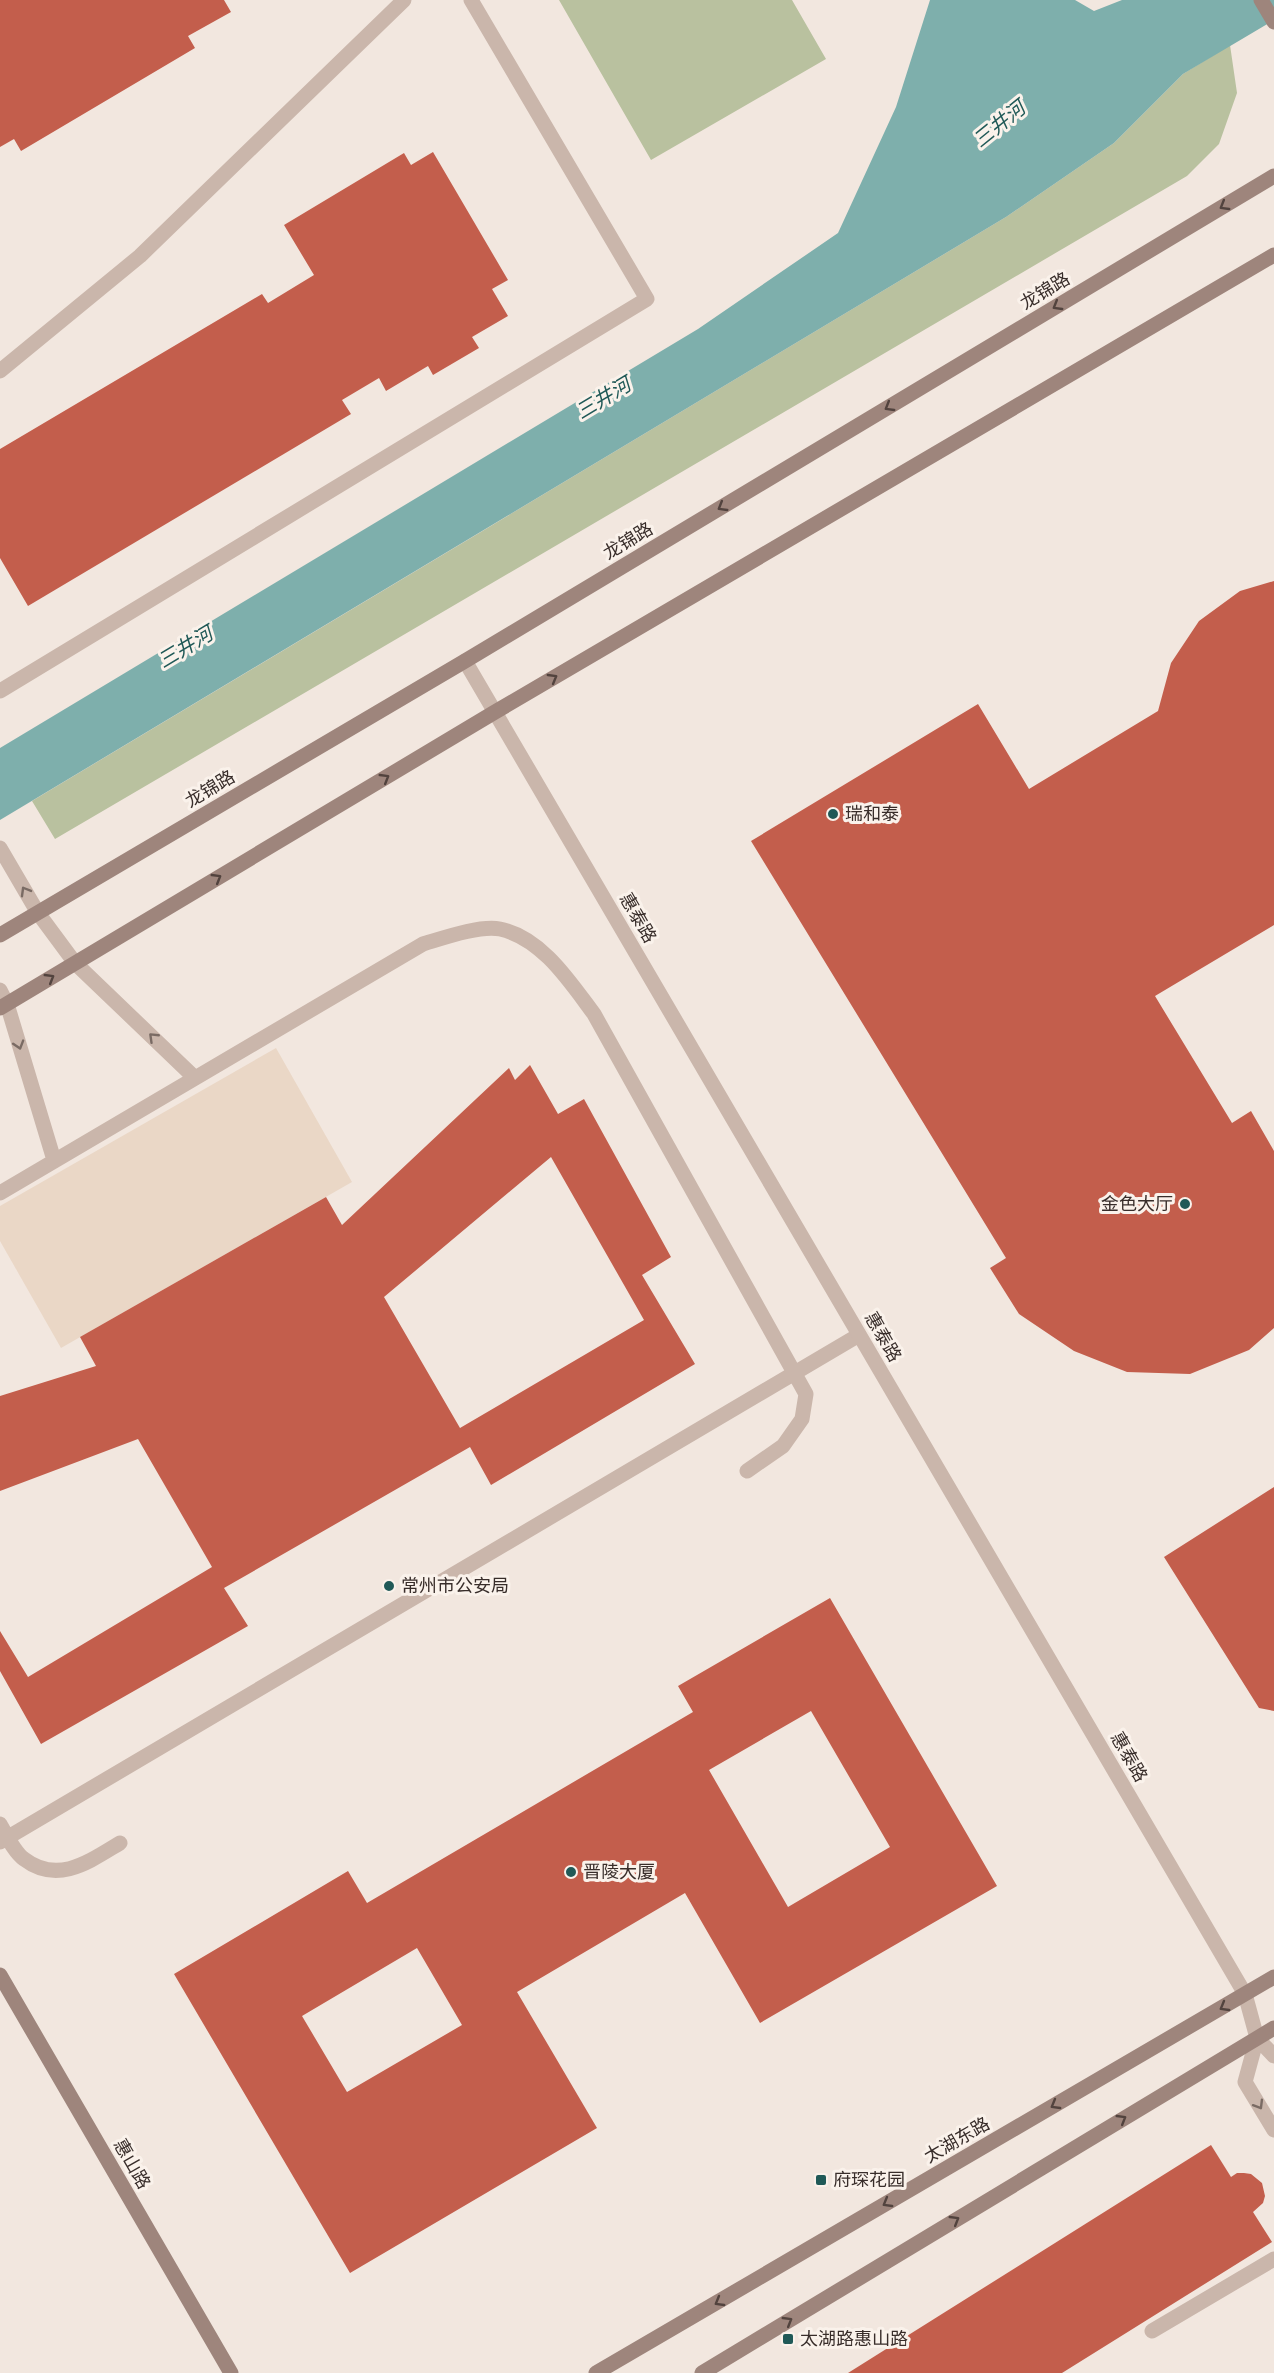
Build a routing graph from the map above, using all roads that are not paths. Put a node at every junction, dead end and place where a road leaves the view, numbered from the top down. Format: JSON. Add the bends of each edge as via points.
{"nodes":[{"id":1,"x":404,"y":0,"type":"edge"},
{"id":2,"x":471,"y":0,"type":"edge"},
{"id":3,"x":1261,"y":0,"type":"edge"},
{"id":4,"x":1274,"y":22,"type":"edge"},
{"id":5,"x":1274,"y":176,"type":"edge"},
{"id":6,"x":1274,"y":255,"type":"edge"},
{"id":7,"x":0,"y":371,"type":"edge"},
{"id":8,"x":465,"y":661,"type":"junction"},
{"id":9,"x":0,"y":691,"type":"edge"},
{"id":10,"x":495,"y":712,"type":"junction"},
{"id":11,"x":0,"y":848,"type":"edge"},
{"id":12,"x":38,"y":913,"type":"junction"},
{"id":13,"x":0,"y":935,"type":"edge"},
{"id":14,"x":75,"y":963,"type":"junction"},
{"id":15,"x":2,"y":1001,"type":"edge"},
{"id":16,"x":195,"y":1078,"type":"junction"},
{"id":17,"x":54,"y":1160,"type":"junction"},
{"id":18,"x":0,"y":1193,"type":"edge"},
{"id":19,"x":859,"y":1335,"type":"junction"},
{"id":20,"x":796,"y":1373,"type":"junction"},
{"id":21,"x":747,"y":1471,"type":"dead end"},
{"id":22,"x":3,"y":1834,"type":"edge"},
{"id":23,"x":120,"y":1843,"type":"dead end"},
{"id":24,"x":0,"y":1975,"type":"edge"},
{"id":25,"x":1274,"y":1977,"type":"edge"},
{"id":26,"x":1245,"y":1994,"type":"junction"},
{"id":27,"x":1274,"y":2028,"type":"edge"},
{"id":28,"x":1257,"y":2038,"type":"junction"},
{"id":29,"x":1274,"y":2056,"type":"edge"},
{"id":30,"x":1274,"y":2130,"type":"edge"},
{"id":31,"x":1274,"y":2259,"type":"edge"},
{"id":32,"x":1152,"y":2331,"type":"dead end"},
{"id":33,"x":231,"y":2373,"type":"edge"},
{"id":34,"x":596,"y":2373,"type":"edge"},
{"id":35,"x":702,"y":2373,"type":"edge"}],
"edges":[{"from":1,"to":7,"type":"street","via":[[140,256]]},
{"from":2,"to":9,"type":"street","via":[[647,299]]},
{"from":3,"to":4,"type":"main road"},
{"from":5,"to":8,"type":"main road","name":"龙锦路","one_way":true},
{"from":10,"to":6,"type":"main road","one_way":true},
{"from":8,"to":10,"type":"street","name":"惠泰路"},
{"from":8,"to":12,"type":"main road","name":"龙锦路"},
{"from":14,"to":10,"type":"main road","one_way":true},
{"from":10,"to":19,"type":"street","name":"惠泰路"},
{"from":12,"to":11,"type":"street","one_way":true},
{"from":12,"to":13,"type":"main road","name":"龙锦路"},
{"from":12,"to":14,"type":"street"},
{"from":15,"to":14,"type":"main road","one_way":true},
{"from":16,"to":14,"type":"street","one_way":true},
{"from":15,"to":17,"type":"street","one_way":true},
{"from":16,"to":17,"type":"street"},
{"from":16,"to":20,"type":"street","via":[[423,944],[460,933],[499,929],[528,941],[562,971],[594,1014]]},
{"from":17,"to":18,"type":"street"},
{"from":19,"to":20,"type":"street"},
{"from":19,"to":26,"type":"street","name":"惠泰路"},
{"from":20,"to":21,"type":"street","via":[[806,1394],[802,1419],[783,1446]]},
{"from":20,"to":22,"type":"street"},
{"from":22,"to":23,"type":"street","via":[[24,1859],[51,1871],[78,1867]]},
{"from":24,"to":33,"type":"main road","name":"惠山路"},
{"from":25,"to":26,"type":"main road","name":"太湖东路"},
{"from":26,"to":28,"type":"street","name":"惠泰路"},
{"from":26,"to":34,"type":"main road","name":"太湖东路","one_way":true},
{"from":27,"to":28,"type":"main road"},
{"from":28,"to":29,"type":"street"},
{"from":28,"to":30,"type":"street","one_way":true,"via":[[1245,2082]]},
{"from":35,"to":28,"type":"main road","one_way":true},
{"from":31,"to":32,"type":"street"}]}
